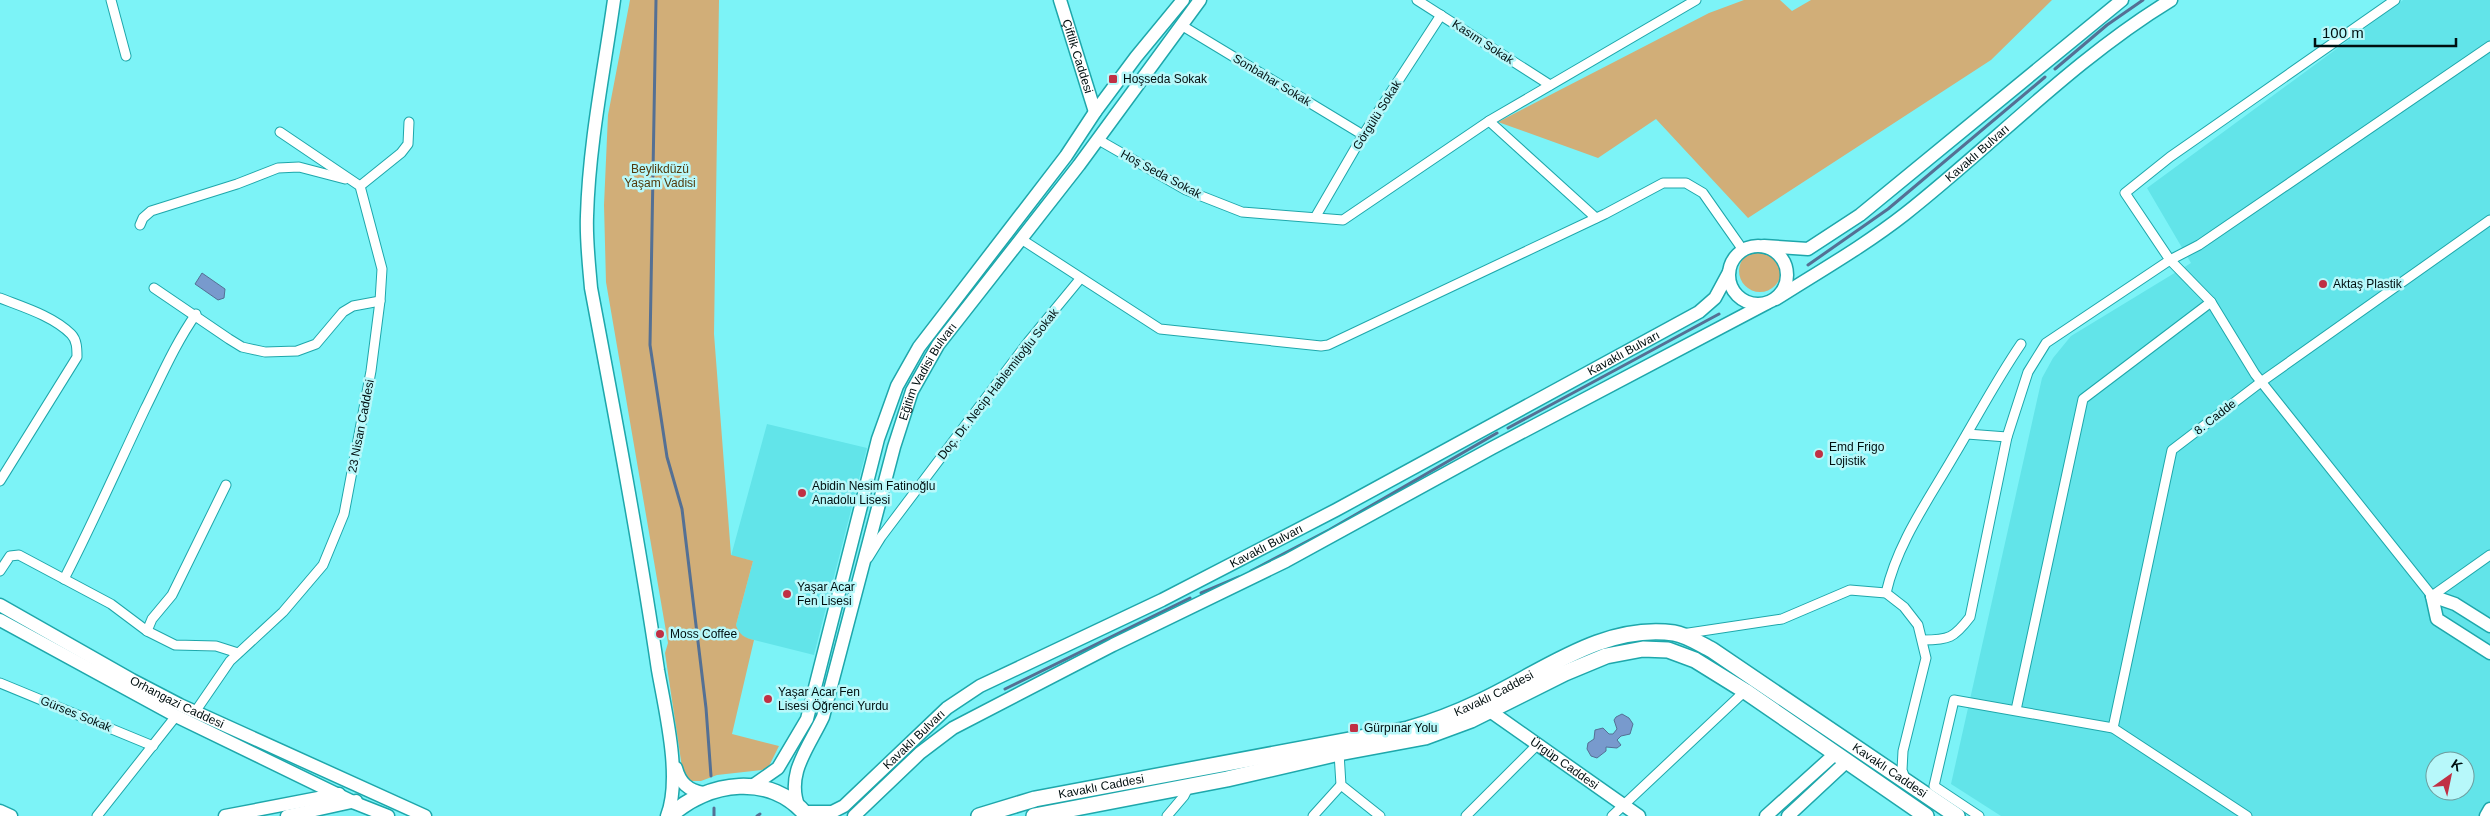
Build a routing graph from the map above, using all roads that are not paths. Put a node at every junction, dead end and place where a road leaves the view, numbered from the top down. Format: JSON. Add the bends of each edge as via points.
{"nodes":[{"id":1,"x":111,"y":0,"type":"edge"},
{"id":2,"x":614,"y":0,"type":"edge"},
{"id":3,"x":1060,"y":0,"type":"edge"},
{"id":4,"x":1183,"y":0,"type":"edge"},
{"id":5,"x":1200,"y":0,"type":"edge"},
{"id":6,"x":1417,"y":0,"type":"edge"},
{"id":7,"x":1696,"y":0,"type":"edge"},
{"id":8,"x":2122,"y":0,"type":"edge"},
{"id":9,"x":2171,"y":0,"type":"edge"},
{"id":10,"x":2394,"y":0,"type":"edge"},
{"id":11,"x":1441,"y":16,"type":"junction"},
{"id":12,"x":1181,"y":25,"type":"junction"},
{"id":13,"x":2490,"y":46,"type":"edge"},
{"id":14,"x":126,"y":56,"type":"dead end"},
{"id":15,"x":1550,"y":85,"type":"junction"},
{"id":16,"x":1094,"y":112,"type":"junction"},
{"id":17,"x":1489,"y":121,"type":"junction"},
{"id":18,"x":410,"y":122,"type":"dead end"},
{"id":19,"x":1084,"y":130,"type":"junction"},
{"id":20,"x":280,"y":132,"type":"dead end"},
{"id":21,"x":1363,"y":135,"type":"junction"},
{"id":22,"x":1097,"y":139,"type":"junction"},
{"id":23,"x":356,"y":184,"type":"junction"},
{"id":24,"x":1316,"y":216,"type":"junction"},
{"id":25,"x":1596,"y":218,"type":"junction"},
{"id":26,"x":2490,"y":220,"type":"edge"},
{"id":27,"x":140,"y":225,"type":"dead end"},
{"id":28,"x":1021,"y":239,"type":"junction"},
{"id":29,"x":1764,"y":246,"type":"junction"},
{"id":30,"x":1743,"y":250,"type":"junction"},
{"id":31,"x":2170,"y":260,"type":"junction"},
{"id":32,"x":1729,"y":272,"type":"junction"},
{"id":33,"x":1080,"y":279,"type":"junction"},
{"id":34,"x":154,"y":288,"type":"dead end"},
{"id":35,"x":0,"y":298,"type":"edge"},
{"id":36,"x":380,"y":301,"type":"junction"},
{"id":37,"x":1771,"y":301,"type":"junction"},
{"id":38,"x":2211,"y":302,"type":"junction"},
{"id":39,"x":196,"y":314,"type":"junction"},
{"id":40,"x":2021,"y":344,"type":"dead end"},
{"id":41,"x":2261,"y":382,"type":"junction"},
{"id":42,"x":1967,"y":434,"type":"junction"},
{"id":43,"x":2007,"y":437,"type":"junction"},
{"id":44,"x":0,"y":481,"type":"edge"},
{"id":45,"x":226,"y":486,"type":"dead end"},
{"id":46,"x":2490,"y":555,"type":"edge"},
{"id":47,"x":865,"y":563,"type":"junction"},
{"id":48,"x":0,"y":571,"type":"edge"},
{"id":49,"x":64,"y":579,"type":"junction"},
{"id":50,"x":1886,"y":593,"type":"junction"},
{"id":51,"x":2432,"y":596,"type":"junction"},
{"id":52,"x":0,"y":605,"type":"edge"},
{"id":53,"x":0,"y":620,"type":"edge"},
{"id":54,"x":2490,"y":626,"type":"edge"},
{"id":55,"x":147,"y":630,"type":"junction"},
{"id":56,"x":1674,"y":633,"type":"junction"},
{"id":57,"x":1923,"y":640,"type":"junction"},
{"id":58,"x":238,"y":653,"type":"junction"},
{"id":59,"x":2490,"y":653,"type":"edge"},
{"id":60,"x":0,"y":683,"type":"edge"},
{"id":61,"x":1746,"y":690,"type":"junction"},
{"id":62,"x":2016,"y":710,"type":"junction"},
{"id":63,"x":1490,"y":711,"type":"junction"},
{"id":64,"x":195,"y":712,"type":"junction"},
{"id":65,"x":176,"y":716,"type":"junction"},
{"id":66,"x":2113,"y":728,"type":"junction"},
{"id":67,"x":670,"y":744,"type":"junction"},
{"id":68,"x":1538,"y":744,"type":"junction"},
{"id":69,"x":153,"y":746,"type":"junction"},
{"id":70,"x":1339,"y":753,"type":"junction"},
{"id":71,"x":1841,"y":758,"type":"junction"},
{"id":72,"x":297,"y":774,"type":"junction"},
{"id":73,"x":1906,"y":782,"type":"junction"},
{"id":74,"x":1341,"y":785,"type":"junction"},
{"id":75,"x":1189,"y":786,"type":"junction"},
{"id":76,"x":751,"y":787,"type":"junction"},
{"id":77,"x":361,"y":788,"type":"junction"},
{"id":78,"x":703,"y":793,"type":"junction"},
{"id":79,"x":338,"y":794,"type":"junction"},
{"id":80,"x":289,"y":802,"type":"junction"},
{"id":81,"x":355,"y":803,"type":"junction"},
{"id":82,"x":1623,"y":805,"type":"junction"},
{"id":83,"x":2490,"y":809,"type":"edge"},
{"id":84,"x":0,"y":810,"type":"edge"},
{"id":85,"x":803,"y":812,"type":"edge"},
{"id":86,"x":11,"y":816,"type":"edge"},
{"id":87,"x":97,"y":816,"type":"edge"},
{"id":88,"x":225,"y":816,"type":"edge"},
{"id":89,"x":287,"y":816,"type":"edge"},
{"id":90,"x":388,"y":816,"type":"edge"},
{"id":91,"x":425,"y":816,"type":"edge"},
{"id":92,"x":669,"y":816,"type":"edge"},
{"id":93,"x":854,"y":816,"type":"edge"},
{"id":94,"x":979,"y":816,"type":"edge"},
{"id":95,"x":1034,"y":816,"type":"edge"},
{"id":96,"x":1167,"y":816,"type":"edge"},
{"id":97,"x":1313,"y":816,"type":"edge"},
{"id":98,"x":1380,"y":816,"type":"edge"},
{"id":99,"x":1466,"y":816,"type":"edge"},
{"id":100,"x":1612,"y":816,"type":"edge"},
{"id":101,"x":1639,"y":816,"type":"edge"},
{"id":102,"x":1766,"y":816,"type":"edge"},
{"id":103,"x":1788,"y":816,"type":"edge"},
{"id":104,"x":1926,"y":816,"type":"edge"},
{"id":105,"x":1957,"y":816,"type":"edge"},
{"id":106,"x":1979,"y":816,"type":"edge"},
{"id":107,"x":2247,"y":816,"type":"edge"},
{"id":108,"x":2486,"y":816,"type":"edge"}],
"edges":[{"from":1,"to":14,"type":"street"},
{"from":2,"to":67,"type":"main road","via":[[589,180],[588,260]]},
{"from":3,"to":16,"type":"main road","name":"Çiftlik Caddesi"},
{"from":4,"to":16,"type":"main road","name":"Eğitim Vadisi Bulvarı"},
{"from":5,"to":12,"type":"main road","name":"Eğitim Vadisi Bulvarı"},
{"from":6,"to":11,"type":"street","name":"Kasım Sokak"},
{"from":7,"to":15,"type":"street","name":"Hoş Seda Sokak"},
{"from":8,"to":29,"type":"main road","name":"Kavaklı Bulvarı","via":[[1860,215],[1808,249]]},
{"from":9,"to":37,"type":"main road","name":"Kavaklı Bulvarı","via":[[2092,56],[1876,236]]},
{"from":10,"to":31,"type":"street","via":[[2170,157],[2125,193]]},
{"from":11,"to":15,"type":"street","name":"Kasım Sokak"},
{"from":11,"to":21,"type":"street","name":"Görgülü Sokak"},
{"from":12,"to":21,"type":"street","name":"Sonbahar Sokak"},
{"from":12,"to":22,"type":"main road","name":"Eğitim Vadisi Bulvarı"},
{"from":13,"to":31,"type":"street","via":[[2199,245]]},
{"from":15,"to":17,"type":"street","name":"Hoş Seda Sokak"},
{"from":16,"to":19,"type":"main road","name":"Eğitim Vadisi Bulvarı"},
{"from":17,"to":24,"type":"street","name":"Hoş Seda Sokak","via":[[1343,220]]},
{"from":17,"to":25,"type":"street"},
{"from":18,"to":23,"type":"street","via":[[408,144],[401,154]]},
{"from":19,"to":22,"type":"main road"},
{"from":19,"to":76,"type":"main road","name":"Eğitim Vadisi Bulvarı","via":[[919,347],[896,386],[878,439],[807,719],[778,768]]},
{"from":20,"to":23,"type":"street"},
{"from":21,"to":24,"type":"street","name":"Görgülü Sokak"},
{"from":22,"to":24,"type":"street","name":"Hoş Seda Sokak","via":[[1186,190],[1242,212]]},
{"from":22,"to":28,"type":"main road","name":"Eğitim Vadisi Bulvarı"},
{"from":23,"to":27,"type":"street","via":[[299,167],[278,168],[151,211]]},
{"from":23,"to":36,"type":"street","name":"23 Nisan Caddesi","via":[[382,269]]},
{"from":25,"to":30,"type":"street","via":[[1663,183],[1686,182],[1703,192]]},
{"from":25,"to":33,"type":"street","via":[[1321,346],[1160,329]]},
{"from":26,"to":41,"type":"street","name":"8. Cadde"},
{"from":28,"to":33,"type":"street"},
{"from":28,"to":47,"type":"main road","name":"Eğitim Vadisi Bulvarı","via":[[938,345],[912,390]]},
{"from":29,"to":30,"type":"main road","name":"Kavaklı Bulvarı"},
{"from":29,"to":37,"type":"main road","via":[[1781,256],[1786,265],[1787,284]]},
{"from":30,"to":32,"type":"main road","name":"Kavaklı Bulvarı","via":[[1731,263]]},
{"from":31,"to":38,"type":"street"},
{"from":31,"to":43,"type":"street","via":[[2046,343],[2028,372]]},
{"from":32,"to":37,"type":"main road","via":[[1730,282],[1740,298],[1758,304]]},
{"from":32,"to":85,"type":"main road","name":"Kavaklı Bulvarı","via":[[1715,298],[1699,312],[1328,514],[1162,600],[962,697],[844,806],[832,812]]},
{"from":33,"to":47,"type":"street","name":"Doç. Dr. Necip Hablemitoğlu Sokak","via":[[1028,342],[881,537]]},
{"from":34,"to":39,"type":"street"},
{"from":35,"to":44,"type":"street","via":[[40,314],[72,335],[78,357]]},
{"from":36,"to":39,"type":"street","via":[[353,306],[343,312],[316,344],[297,351],[265,352],[242,347]]},
{"from":36,"to":58,"type":"street","name":"23 Nisan Caddesi","via":[[371,371],[344,514],[323,565],[283,612]]},
{"from":37,"to":93,"type":"main road","name":"Kavaklı Bulvarı","via":[[1286,562],[961,723],[920,753]]},
{"from":38,"to":41,"type":"street"},
{"from":38,"to":62,"type":"street","via":[[2083,399]]},
{"from":39,"to":49,"type":"street","via":[[180,337],[98,514]]},
{"from":40,"to":42,"type":"street"},
{"from":41,"to":51,"type":"street"},
{"from":41,"to":66,"type":"street","name":"8. Cadde","via":[[2172,450]]},
{"from":42,"to":43,"type":"street"},
{"from":42,"to":50,"type":"street","via":[[1908,535],[1894,564]]},
{"from":43,"to":57,"type":"street","via":[[1970,617],[1954,635],[1943,640]]},
{"from":45,"to":55,"type":"street","via":[[172,596]]},
{"from":46,"to":51,"type":"street"},
{"from":47,"to":85,"type":"main road","name":"Eğitim Vadisi Bulvarı","via":[[823,717],[793,780],[793,790]]},
{"from":48,"to":49,"type":"street","via":[[10,556],[18,555]]},
{"from":49,"to":55,"type":"street","via":[[111,604]]},
{"from":50,"to":56,"type":"street","via":[[1850,590],[1782,620]]},
{"from":50,"to":57,"type":"street","via":[[1904,607],[1918,625]]},
{"from":51,"to":54,"type":"main road","via":[[2455,604]]},
{"from":51,"to":59,"type":"main road","via":[[2437,619]]},
{"from":52,"to":64,"type":"main road","name":"Orhangazi Caddesi"},
{"from":53,"to":65,"type":"main road","name":"Orhangazi Caddesi"},
{"from":55,"to":58,"type":"street","via":[[175,645],[216,646]]},
{"from":56,"to":73,"type":"main road","name":"Kavaklı Caddesi","via":[[1712,650]]},
{"from":56,"to":94,"type":"main road","name":"Kavaklı Caddesi","via":[[1632,635],[1595,643],[1479,702],[1408,729],[1035,799]]},
{"from":57,"to":73,"type":"street","via":[[1926,658],[1903,750],[1902,770]]},
{"from":58,"to":64,"type":"street","name":"23 Nisan Caddesi"},
{"from":60,"to":69,"type":"street","name":"Gürses Sokak"},
{"from":61,"to":63,"type":"main road","name":"Kavaklı Caddesi","via":[[1695,660],[1668,650],[1643,649],[1606,656]]},
{"from":61,"to":71,"type":"main road","name":"Kavaklı Caddesi"},
{"from":61,"to":82,"type":"street"},
{"from":62,"to":66,"type":"street"},
{"from":62,"to":106,"type":"street","via":[[1954,700],[1934,786]]},
{"from":63,"to":68,"type":"main road","name":"Ürgüp Caddesi"},
{"from":63,"to":70,"type":"main road","name":"Kavaklı Caddesi","via":[[1451,730]]},
{"from":64,"to":77,"type":"main road","name":"Orhangazi Caddesi"},
{"from":65,"to":69,"type":"street"},
{"from":65,"to":72,"type":"main road","name":"Orhangazi Caddesi"},
{"from":66,"to":107,"type":"street"},
{"from":67,"to":78,"type":"main road","via":[[681,782],[693,791]]},
{"from":67,"to":92,"type":"main road","via":[[673,792]]},
{"from":68,"to":82,"type":"main road","name":"Ürgüp Caddesi"},
{"from":68,"to":99,"type":"street"},
{"from":69,"to":87,"type":"street"},
{"from":70,"to":74,"type":"street"},
{"from":70,"to":75,"type":"main road","name":"Kavaklı Caddesi"},
{"from":71,"to":102,"type":"main road"},
{"from":71,"to":103,"type":"main road"},
{"from":71,"to":104,"type":"main road","name":"Kavaklı Caddesi"},
{"from":72,"to":79,"type":"main road","name":"Orhangazi Caddesi"},
{"from":72,"to":80,"type":"main road","via":[[304,788]]},
{"from":73,"to":105,"type":"main road","name":"Kavaklı Caddesi"},
{"from":74,"to":97,"type":"street"},
{"from":74,"to":98,"type":"street"},
{"from":75,"to":95,"type":"main road","name":"Kavaklı Caddesi"},
{"from":75,"to":96,"type":"street"},
{"from":76,"to":78,"type":"main road","via":[[719,788]]},
{"from":76,"to":85,"type":"main road","via":[[772,792]]},
{"from":77,"to":79,"type":"main road"},
{"from":77,"to":81,"type":"main road","via":[[361,795]]},
{"from":77,"to":91,"type":"main road","name":"Orhangazi Caddesi"},
{"from":78,"to":92,"type":"main road"},
{"from":79,"to":80,"type":"main road"},
{"from":79,"to":81,"type":"main road","name":"Orhangazi Caddesi"},
{"from":80,"to":88,"type":"main road"},
{"from":81,"to":89,"type":"main road"},
{"from":81,"to":90,"type":"main road","name":"Orhangazi Caddesi"},
{"from":82,"to":100,"type":"street"},
{"from":82,"to":101,"type":"main road","name":"Ürgüp Caddesi"},
{"from":83,"to":108,"type":"main road"},
{"from":84,"to":86,"type":"main road"}]}
